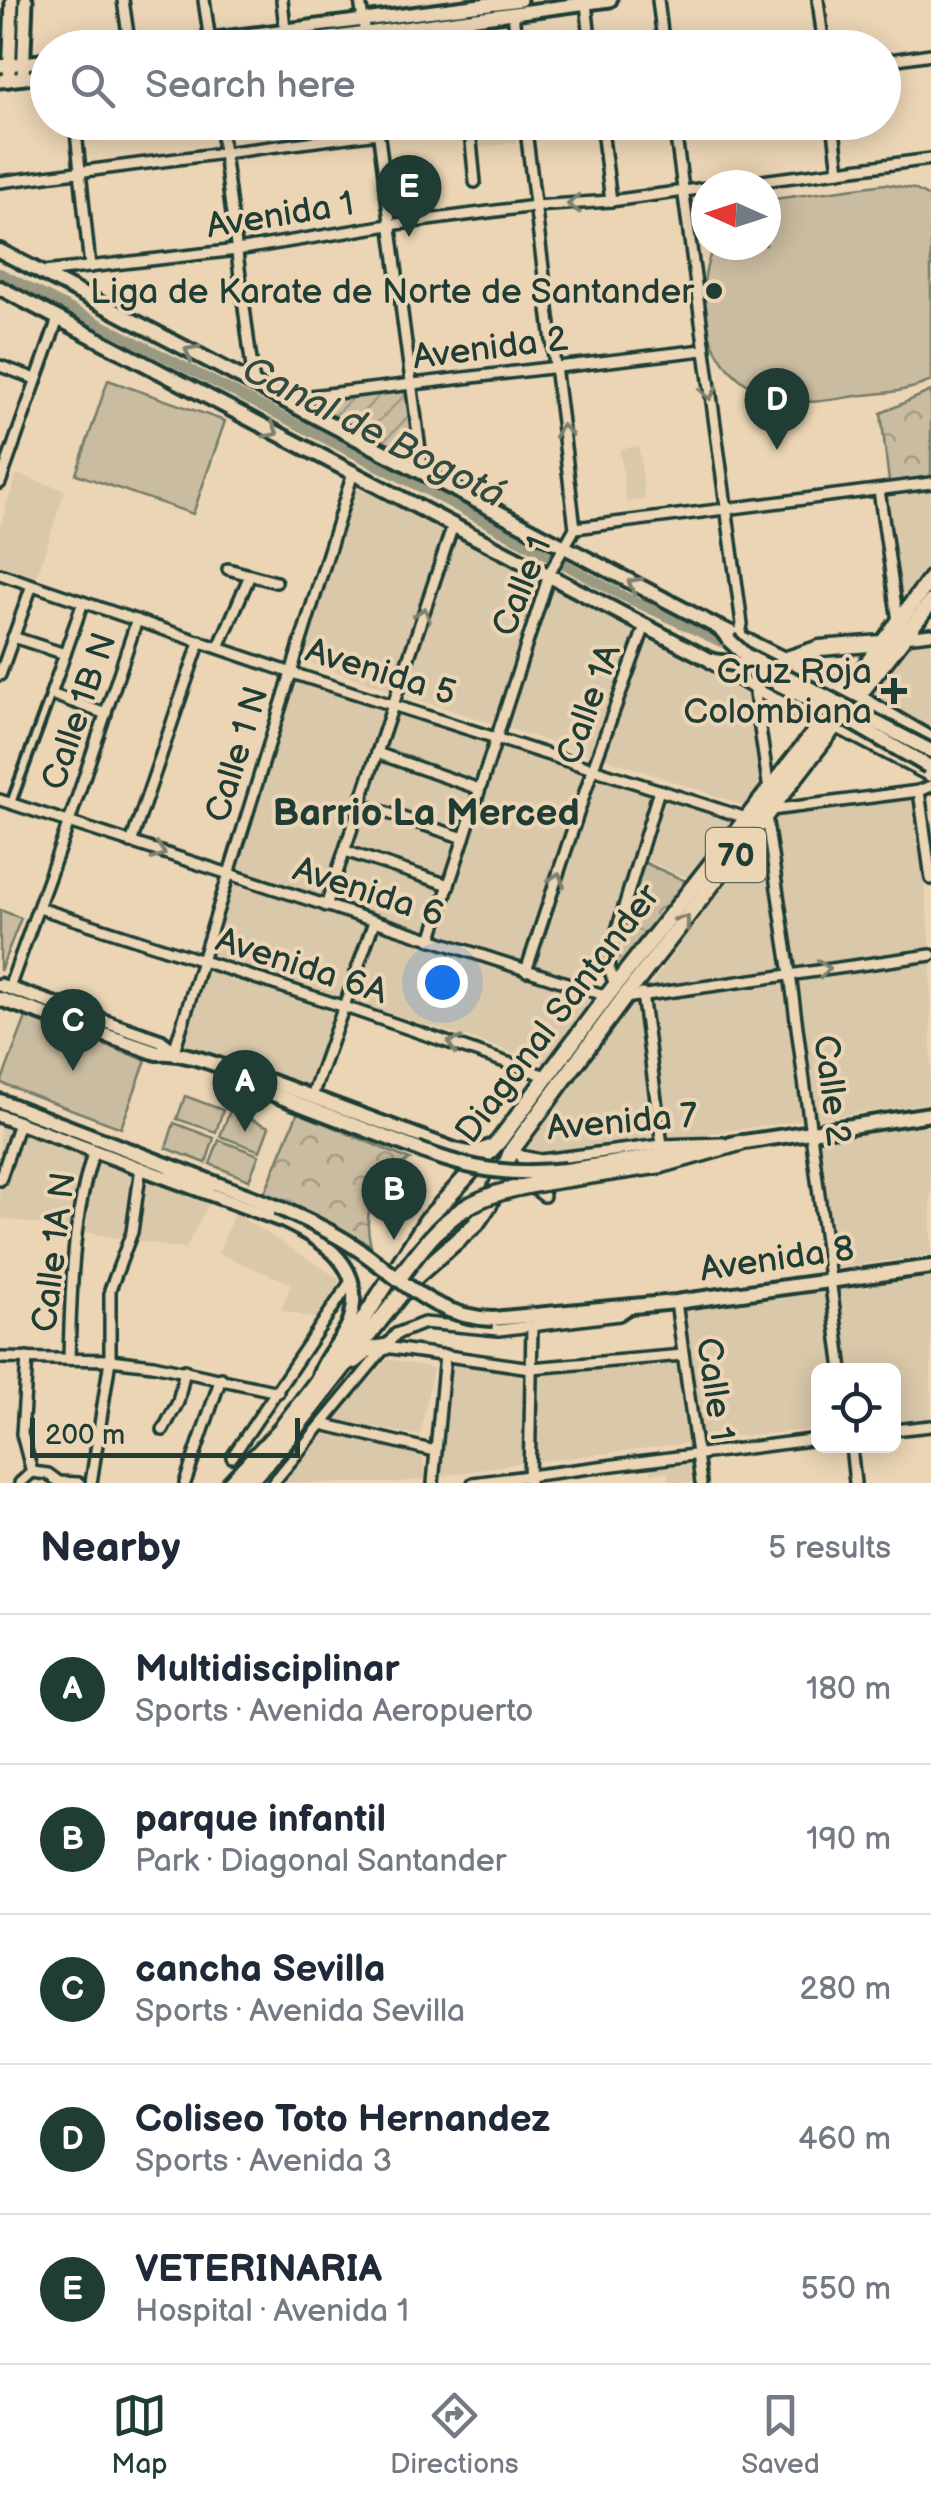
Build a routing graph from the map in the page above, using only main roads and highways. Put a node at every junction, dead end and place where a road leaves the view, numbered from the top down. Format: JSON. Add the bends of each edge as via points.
{"nodes":[{"id":1,"x":0,"y":251,"type":"edge"},
{"id":2,"x":0,"y":288,"type":"edge"},
{"id":3,"x":931,"y":578,"type":"edge"},
{"id":4,"x":931,"y":602,"type":"edge"},
{"id":5,"x":730,"y":636,"type":"junction"},
{"id":6,"x":882,"y":643,"type":"junction"},
{"id":7,"x":784,"y":660,"type":"junction"},
{"id":8,"x":717,"y":662,"type":"junction"},
{"id":9,"x":853,"y":694,"type":"junction"},
{"id":10,"x":820,"y":724,"type":"junction"},
{"id":11,"x":837,"y":726,"type":"junction"},
{"id":12,"x":931,"y":740,"type":"edge"},
{"id":13,"x":931,"y":751,"type":"edge"},
{"id":14,"x":930,"y":770,"type":"edge"},
{"id":15,"x":3,"y":991,"type":"edge"},
{"id":16,"x":615,"y":993,"type":"junction"},
{"id":17,"x":0,"y":1101,"type":"edge"},
{"id":18,"x":931,"y":1114,"type":"edge"},
{"id":19,"x":740,"y":1142,"type":"joint"},
{"id":20,"x":511,"y":1149,"type":"junction"},
{"id":21,"x":163,"y":1162,"type":"junction"},
{"id":22,"x":566,"y":1174,"type":"junction"},
{"id":23,"x":217,"y":1183,"type":"junction"},
{"id":24,"x":931,"y":1268,"type":"edge"},
{"id":25,"x":362,"y":1322,"type":"junction"},
{"id":26,"x":385,"y":1347,"type":"road end"},
{"id":27,"x":318,"y":1390,"type":"junction"},
{"id":28,"x":230,"y":1483,"type":"edge"},
{"id":29,"x":248,"y":1483,"type":"edge"}],
"edges":[{"from":5,"to":1,"type":"main road","one_way":true},
{"from":2,"to":8,"type":"main road","one_way":true},
{"from":3,"to":6,"type":"main road","name":"Diagonal Santander","number":"70"},
{"from":4,"to":9,"type":"main road","name":"Diagonal Santander","number":"70"},
{"from":5,"to":7,"type":"main road"},
{"from":5,"to":13,"type":"main road","bridge":true,"via":[[746,655]]},
{"from":6,"to":7,"type":"main road","via":[[820,648]]},
{"from":6,"to":9,"type":"main road","name":"Diagonal Santander","number":"70"},
{"from":7,"to":9,"type":"main road"},
{"from":8,"to":10,"type":"main road"},
{"from":8,"to":14,"type":"main road","bridge":true,"via":[[788,689]]},
{"from":9,"to":10,"type":"main road","name":"Diagonal Santander","number":"70"},
{"from":9,"to":11,"type":"main road","name":"Diagonal Santander","number":"70"},
{"from":9,"to":12,"type":"main road"},
{"from":10,"to":16,"type":"main road","name":"Diagonal Santander","number":"70"},
{"from":11,"to":14,"type":"main road"},
{"from":16,"to":11,"type":"main road","name":"Diagonal Santander","number":"70","one_way":true,"via":[[640,978]]},
{"from":15,"to":22,"type":"main road","bridge":true,"via":[[157,1053],[174,1051],[256,1080],[265,1091],[417,1150],[485,1171]]},
{"from":16,"to":20,"type":"main road","name":"Diagonal Santander","number":"70"},
{"from":16,"to":20,"type":"main road","name":"Diagonal Santander","number":"70","via":[[546,1076]]},
{"from":17,"to":21,"type":"main road","name":"Avenida 8"},
{"from":18,"to":19,"type":"main road","name":"Avenida 7"},
{"from":19,"to":22,"type":"main road","via":[[662,1165]]},
{"from":20,"to":25,"type":"main road","name":"Diagonal Santander","number":"70","via":[[427,1220]]},
{"from":20,"to":27,"type":"main road","name":"Diagonal Santander","number":"70","via":[[476,1224],[411,1281]]},
{"from":21,"to":23,"type":"main road","name":"Avenida 8"},
{"from":21,"to":23,"type":"main road","via":[[190,1185]]},
{"from":22,"to":25,"type":"main road","bridge":true,"via":[[472,1202],[433,1234]]},
{"from":23,"to":24,"type":"main road","name":"Avenida 8","bridge":true,"via":[[355,1247],[446,1311],[474,1318],[676,1302]]},
{"from":25,"to":27,"type":"main road","name":"Diagonal Santander","number":"70"},
{"from":26,"to":27,"type":"main road","via":[[360,1355],[330,1391]]},
{"from":27,"to":28,"type":"main road","name":"Diagonal Santander","number":"70"},
{"from":27,"to":29,"type":"main road","name":"Diagonal Santander","number":"70"}]}
